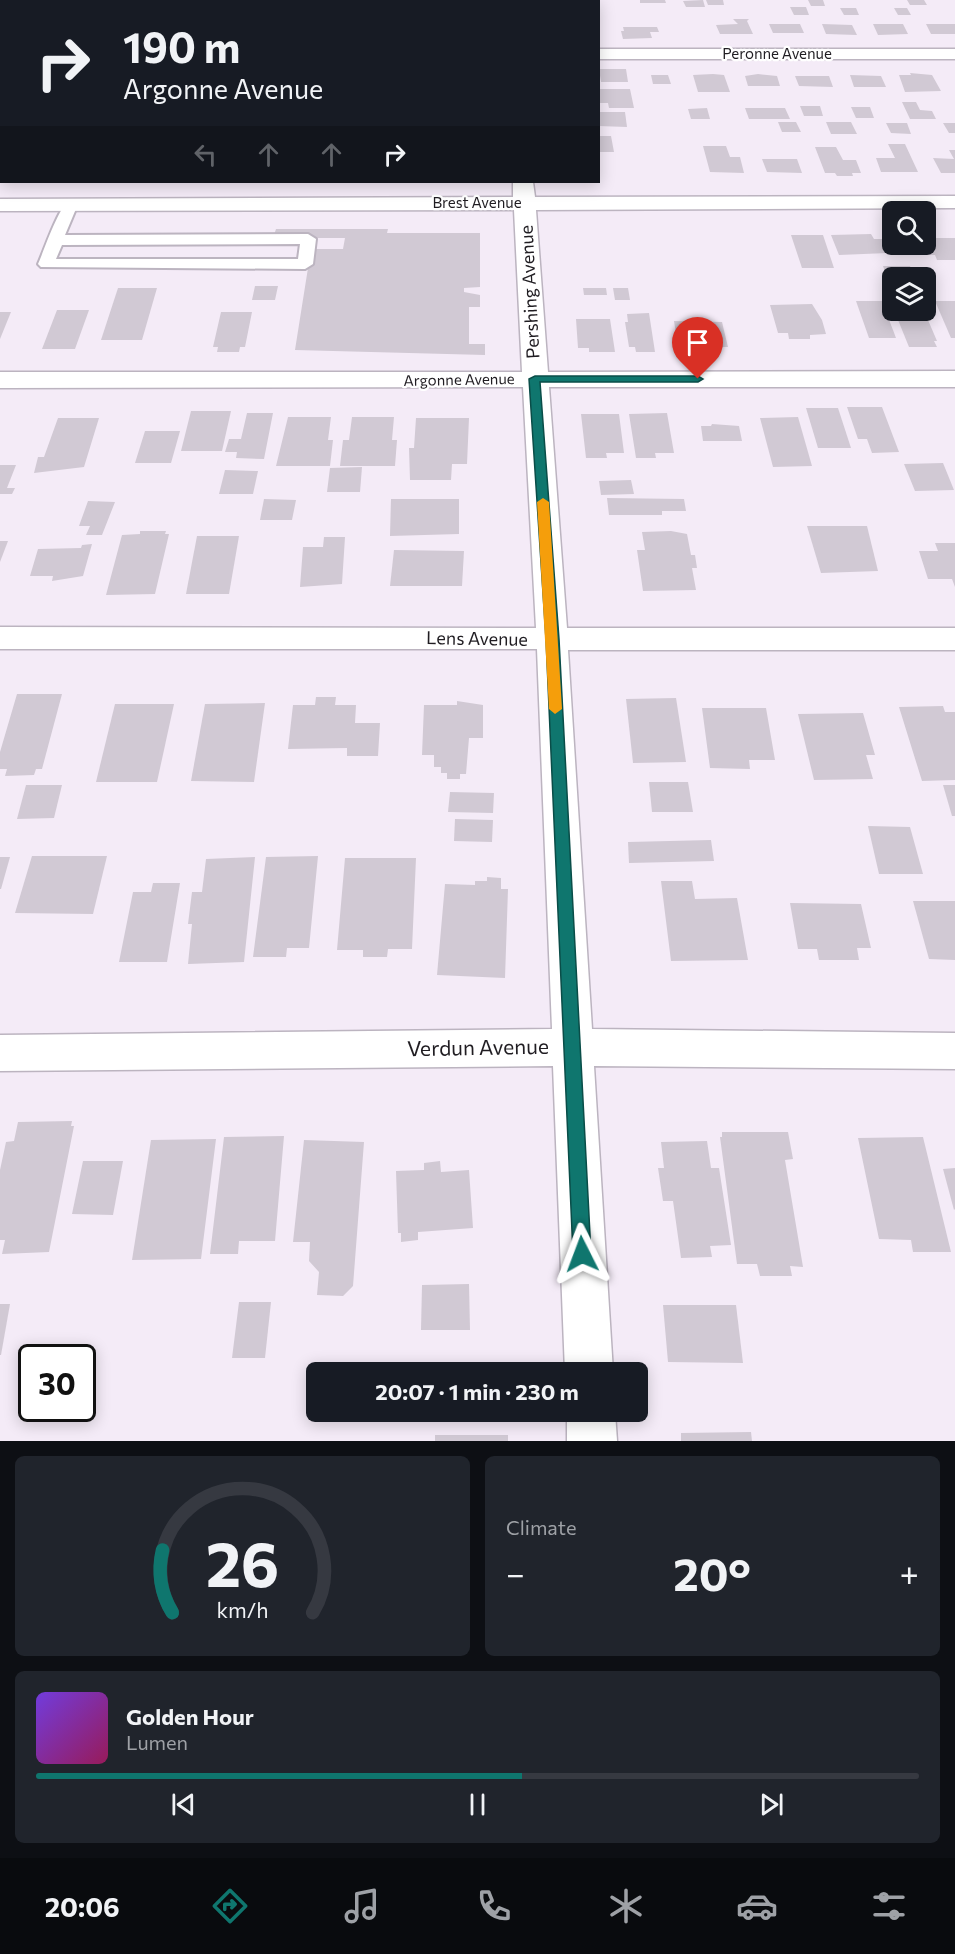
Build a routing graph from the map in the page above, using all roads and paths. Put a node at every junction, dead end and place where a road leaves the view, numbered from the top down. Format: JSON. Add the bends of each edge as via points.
{"nodes":[{"id":1,"x":600,"y":54,"type":"edge"},
{"id":2,"x":955,"y":54,"type":"edge"},
{"id":3,"x":524,"y":192,"type":"edge"},
{"id":4,"x":955,"y":202,"type":"edge"},
{"id":5,"x":71,"y":204,"type":"junction"},
{"id":6,"x":0,"y":205,"type":"edge"},
{"id":7,"x":55,"y":240,"type":"junction"},
{"id":8,"x":535,"y":379,"type":"junction"},
{"id":9,"x":955,"y":379,"type":"edge"},
{"id":10,"x":0,"y":380,"type":"edge"},
{"id":11,"x":0,"y":638,"type":"edge"},
{"id":12,"x":552,"y":639,"type":"junction"},
{"id":13,"x":955,"y":639,"type":"edge"},
{"id":14,"x":571,"y":1047,"type":"junction"},
{"id":15,"x":955,"y":1051,"type":"edge"},
{"id":16,"x":0,"y":1053,"type":"edge"},
{"id":17,"x":588,"y":1362,"type":"edge"},
{"id":18,"x":591,"y":1422,"type":"edge"},
{"id":19,"x":592,"y":1441,"type":"edge"}],
"edges":[{"from":1,"to":2,"type":"street","name":"Peronne Avenue"},
{"from":3,"to":4,"type":"street","name":"Brest Avenue"},
{"from":3,"to":5,"type":"street","name":"Brest Avenue"},
{"from":3,"to":8,"type":"street","name":"Pershing Avenue"},
{"from":5,"to":6,"type":"street","name":"Brest Avenue"},
{"from":5,"to":7,"type":"lane"},
{"from":7,"to":7,"type":"lane","via":[[46,264],[305,264],[308,239]]},
{"from":8,"to":9,"type":"street","name":"Argonne Avenue"},
{"from":8,"to":10,"type":"street","name":"Argonne Avenue"},
{"from":8,"to":12,"type":"street","name":"Pershing Avenue"},
{"from":11,"to":12,"type":"street","name":"Lens Avenue"},
{"from":12,"to":13,"type":"street","name":"Lens Avenue"},
{"from":12,"to":14,"type":"street","name":"Pershing Avenue"},
{"from":14,"to":15,"type":"street","name":"Verdun Avenue"},
{"from":14,"to":16,"type":"street","name":"Verdun Avenue"},
{"from":14,"to":17,"type":"street","name":"Pershing Avenue"},
{"from":18,"to":19,"type":"street"}]}
